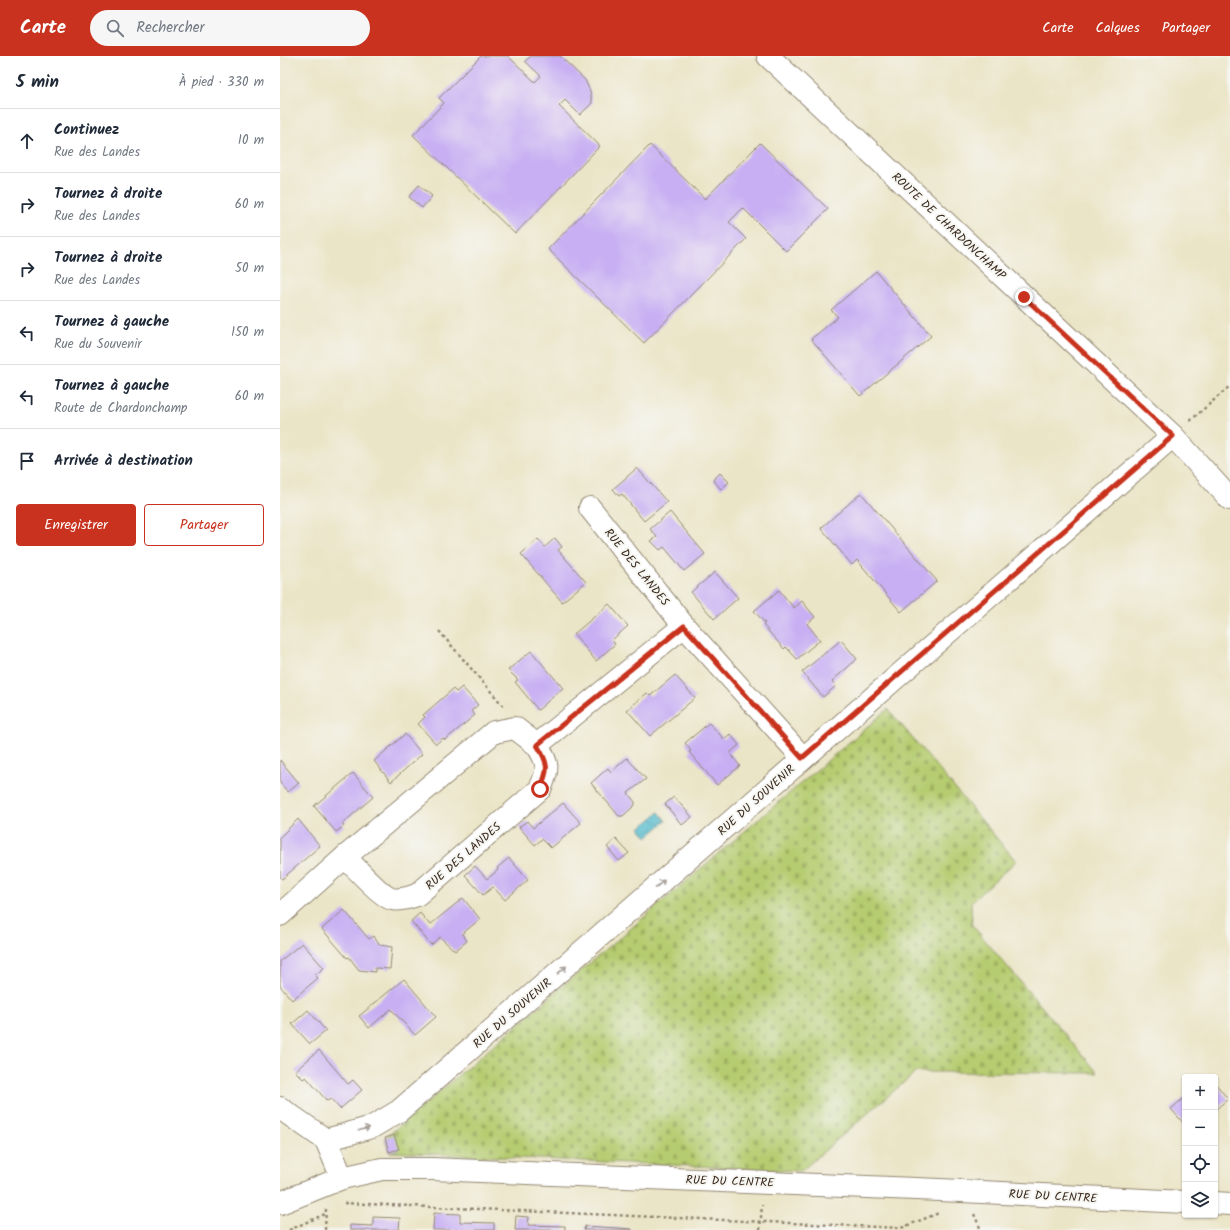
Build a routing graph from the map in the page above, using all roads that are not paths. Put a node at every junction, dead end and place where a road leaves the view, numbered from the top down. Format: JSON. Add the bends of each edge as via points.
{"nodes":[{"id":1,"x":768,"y":56,"type":"edge"},
{"id":2,"x":1173,"y":436,"type":"junction"},
{"id":3,"x":1230,"y":499,"type":"edge"},
{"id":4,"x":590,"y":508,"type":"dead end"},
{"id":5,"x":684,"y":626,"type":"junction"},
{"id":6,"x":537,"y":745,"type":"junction"},
{"id":7,"x":802,"y":758,"type":"junction"},
{"id":8,"x":345,"y":857,"type":"junction"},
{"id":9,"x":280,"y":915,"type":"edge"},
{"id":10,"x":280,"y":1108,"type":"edge"},
{"id":11,"x":326,"y":1140,"type":"junction"},
{"id":12,"x":342,"y":1178,"type":"junction"},
{"id":13,"x":1182,"y":1202,"type":"edge"},
{"id":14,"x":280,"y":1203,"type":"edge"},
{"id":15,"x":1218,"y":1203,"type":"edge"},
{"id":16,"x":1230,"y":1204,"type":"edge"}],
"edges":[{"from":1,"to":2,"type":"street","name":"ROUTE DE CHARDONCHAMP"},
{"from":2,"to":3,"type":"street","name":"ROUTE DE CHARDONCHAMP"},
{"from":2,"to":7,"type":"street","name":"RUE DU SOUVENIR"},
{"from":4,"to":5,"type":"street","name":"RUE DES LANDES"},
{"from":5,"to":6,"type":"street"},
{"from":5,"to":7,"type":"street","name":"RUE DES LANDES"},
{"from":6,"to":8,"type":"street","name":"RUE DES LANDES","via":[[515,728],[494,732]]},
{"from":6,"to":8,"type":"street","name":"RUE DES LANDES","via":[[545,758],[547,774],[540,789],[417,894],[405,899],[392,900]]},
{"from":11,"to":7,"type":"street","name":"RUE DU SOUVENIR","one_way":true,"via":[[372,1127],[399,1111]]},
{"from":8,"to":9,"type":"street"},
{"from":10,"to":11,"type":"street"},
{"from":11,"to":12,"type":"street"},
{"from":12,"to":13,"type":"street","name":"RUE DU CENTRE","via":[[382,1170],[432,1169]]},
{"from":12,"to":14,"type":"street","name":"RUE DU CENTRE"},
{"from":15,"to":16,"type":"street"}]}
